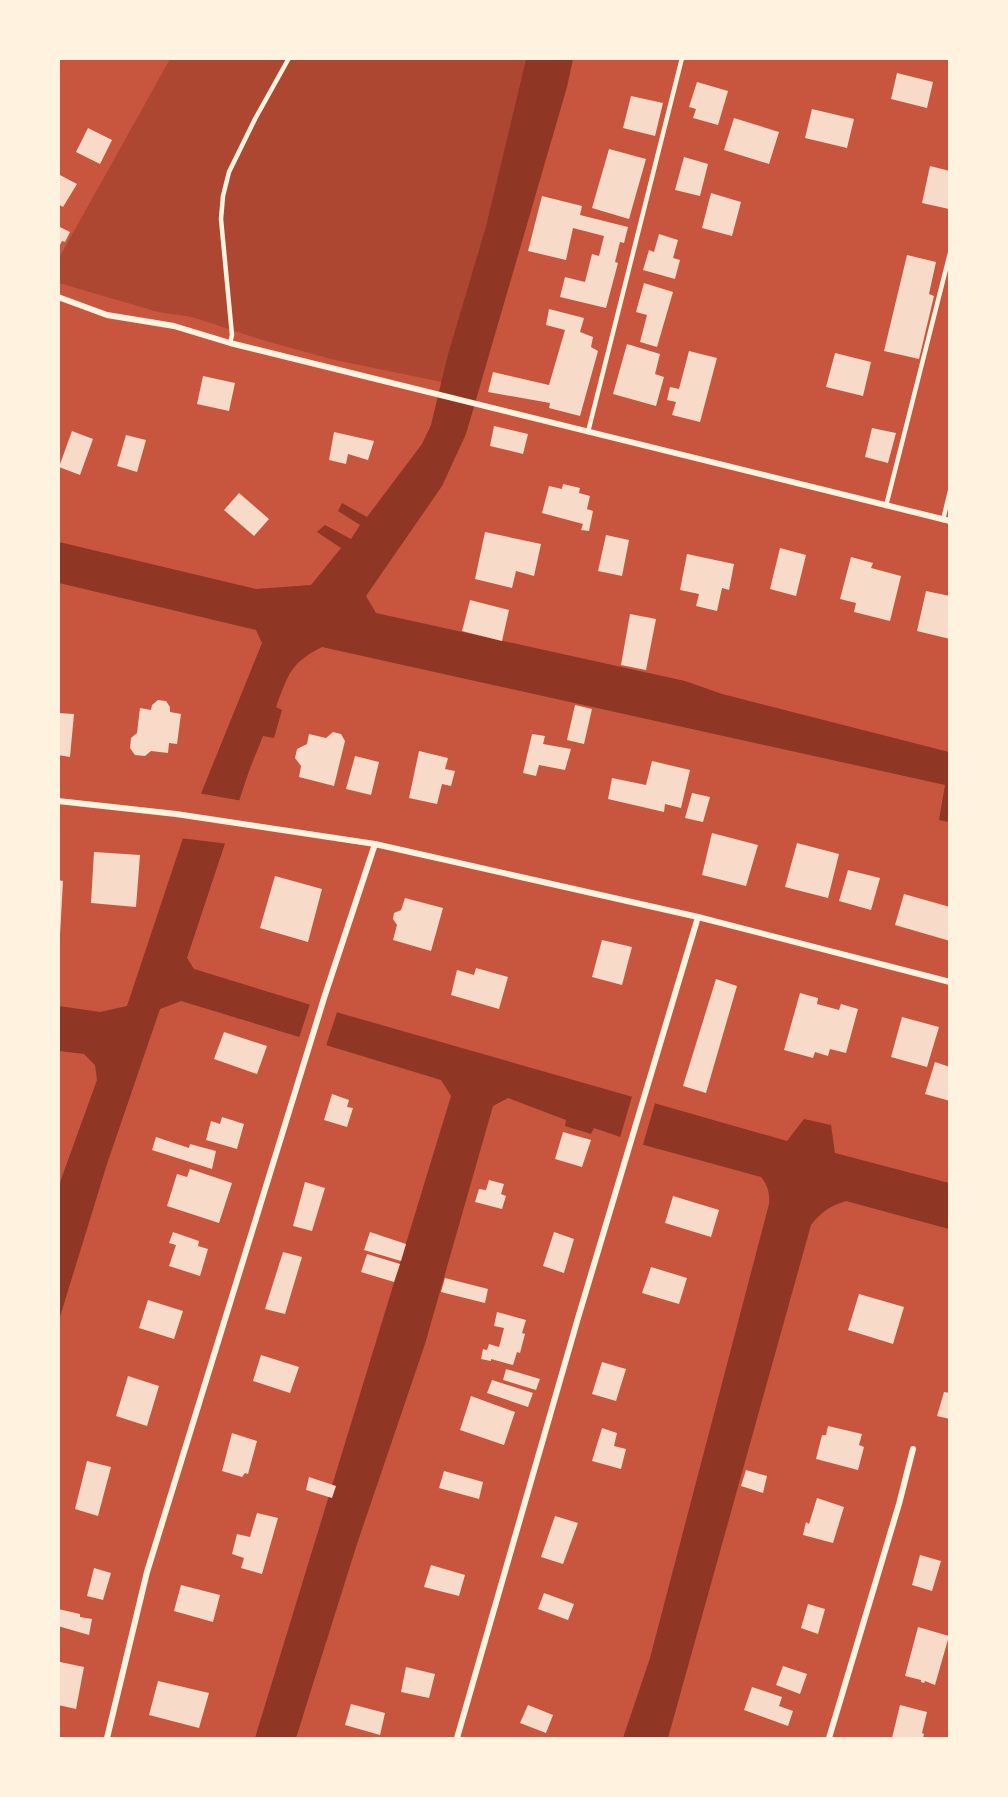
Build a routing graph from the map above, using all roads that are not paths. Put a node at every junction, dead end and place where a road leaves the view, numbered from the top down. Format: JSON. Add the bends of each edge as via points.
{"nodes":[{"id":1,"x":290,"y":58,"type":"edge"},
{"id":2,"x":682,"y":58,"type":"edge"},
{"id":3,"x":950,"y":253,"type":"edge"},
{"id":4,"x":58,"y":297,"type":"edge"},
{"id":5,"x":230,"y":343,"type":"junction"},
{"id":6,"x":588,"y":432,"type":"junction"},
{"id":7,"x":950,"y":491,"type":"edge"},
{"id":8,"x":886,"y":506,"type":"junction"},
{"id":9,"x":946,"y":521,"type":"edge"},
{"id":10,"x":58,"y":801,"type":"edge"},
{"id":11,"x":375,"y":844,"type":"junction"},
{"id":12,"x":698,"y":917,"type":"junction"},
{"id":13,"x":950,"y":982,"type":"edge"},
{"id":14,"x":913,"y":1449,"type":"dead end"},
{"id":15,"x":106,"y":1738,"type":"edge"},
{"id":16,"x":457,"y":1738,"type":"edge"},
{"id":17,"x":829,"y":1738,"type":"edge"}],
"edges":[{"from":1,"to":5,"type":"lane","via":[[229,172],[223,196],[221,219]]},
{"from":2,"to":6,"type":"lane"},
{"from":3,"to":8,"type":"lane"},
{"from":4,"to":5,"type":"street","via":[[107,315],[174,326]]},
{"from":5,"to":6,"type":"street"},
{"from":6,"to":8,"type":"street"},
{"from":7,"to":9,"type":"lane"},
{"from":8,"to":9,"type":"street"},
{"from":10,"to":11,"type":"street"},
{"from":11,"to":12,"type":"street"},
{"from":11,"to":15,"type":"street","via":[[147,1572]]},
{"from":12,"to":13,"type":"street"},
{"from":12,"to":16,"type":"street"},
{"from":14,"to":17,"type":"street"}]}
